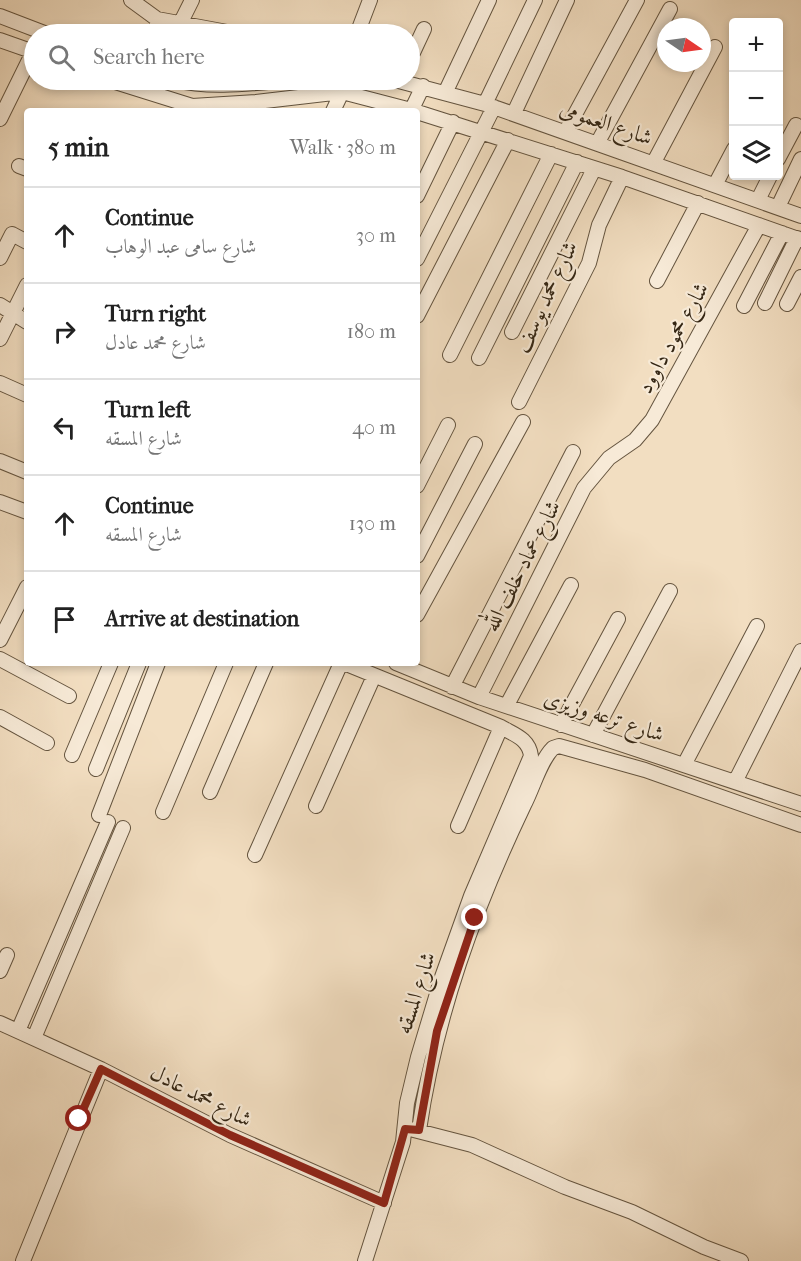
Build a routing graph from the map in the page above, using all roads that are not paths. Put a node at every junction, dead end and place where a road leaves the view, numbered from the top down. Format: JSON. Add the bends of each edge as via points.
{"nodes":[{"id":1,"x":131,"y":0,"type":"edge"},
{"id":2,"x":192,"y":0,"type":"edge"},
{"id":3,"x":370,"y":0,"type":"edge"},
{"id":4,"x":489,"y":0,"type":"edge"},
{"id":5,"x":535,"y":0,"type":"edge"},
{"id":6,"x":567,"y":0,"type":"edge"},
{"id":7,"x":637,"y":0,"type":"edge"},
{"id":8,"x":670,"y":9,"type":"dead end"},
{"id":9,"x":0,"y":16,"type":"edge"},
{"id":10,"x":157,"y":19,"type":"junction"},
{"id":11,"x":157,"y":24,"type":"edge"},
{"id":12,"x":173,"y":24,"type":"edge"},
{"id":13,"x":186,"y":24,"type":"edge"},
{"id":14,"x":361,"y":24,"type":"edge"},
{"id":15,"x":24,"y":25,"type":"edge"},
{"id":16,"x":424,"y":28,"type":"dead end"},
{"id":17,"x":420,"y":37,"type":"edge"},
{"id":18,"x":0,"y":40,"type":"edge"},
{"id":19,"x":715,"y":47,"type":"dead end"},
{"id":20,"x":24,"y":48,"type":"edge"},
{"id":21,"x":24,"y":72,"type":"edge"},
{"id":22,"x":420,"y":85,"type":"edge"},
{"id":23,"x":423,"y":86,"type":"junction"},
{"id":24,"x":138,"y":90,"type":"edge"},
{"id":25,"x":192,"y":90,"type":"edge"},
{"id":26,"x":290,"y":90,"type":"edge"},
{"id":27,"x":326,"y":90,"type":"edge"},
{"id":28,"x":341,"y":90,"type":"edge"},
{"id":29,"x":354,"y":90,"type":"edge"},
{"id":30,"x":446,"y":91,"type":"junction"},
{"id":31,"x":291,"y":98,"type":"junction"},
{"id":32,"x":490,"y":105,"type":"junction"},
{"id":33,"x":189,"y":108,"type":"edge"},
{"id":34,"x":192,"y":108,"type":"edge"},
{"id":35,"x":201,"y":108,"type":"edge"},
{"id":36,"x":334,"y":108,"type":"edge"},
{"id":37,"x":405,"y":108,"type":"edge"},
{"id":38,"x":415,"y":108,"type":"edge"},
{"id":39,"x":420,"y":113,"type":"edge"},
{"id":40,"x":514,"y":114,"type":"junction"},
{"id":41,"x":0,"y":119,"type":"edge"},
{"id":42,"x":453,"y":122,"type":"junction"},
{"id":43,"x":795,"y":125,"type":"dead end"},
{"id":44,"x":482,"y":131,"type":"junction"},
{"id":45,"x":566,"y":131,"type":"junction"},
{"id":46,"x":508,"y":140,"type":"junction"},
{"id":47,"x":598,"y":142,"type":"junction"},
{"id":48,"x":616,"y":149,"type":"junction"},
{"id":49,"x":783,"y":149,"type":"edge"},
{"id":50,"x":550,"y":154,"type":"junction"},
{"id":51,"x":729,"y":158,"type":"edge"},
{"id":52,"x":801,"y":159,"type":"edge"},
{"id":53,"x":577,"y":162,"type":"junction"},
{"id":54,"x":654,"y":162,"type":"junction"},
{"id":55,"x":601,"y":170,"type":"junction"},
{"id":56,"x":622,"y":177,"type":"junction"},
{"id":57,"x":768,"y":180,"type":"edge"},
{"id":58,"x":715,"y":185,"type":"junction"},
{"id":59,"x":420,"y":190,"type":"edge"},
{"id":60,"x":758,"y":200,"type":"junction"},
{"id":61,"x":698,"y":203,"type":"junction"},
{"id":62,"x":778,"y":207,"type":"junction"},
{"id":63,"x":801,"y":216,"type":"edge"},
{"id":64,"x":759,"y":225,"type":"junction"},
{"id":65,"x":782,"y":233,"type":"junction"},
{"id":66,"x":799,"y":239,"type":"edge"},
{"id":67,"x":24,"y":240,"type":"edge"},
{"id":68,"x":420,"y":253,"type":"edge"},
{"id":69,"x":0,"y":258,"type":"edge"},
{"id":70,"x":801,"y":277,"type":"edge"},
{"id":71,"x":657,"y":280,"type":"dead end"},
{"id":72,"x":24,"y":291,"type":"edge"},
{"id":73,"x":765,"y":303,"type":"dead end"},
{"id":74,"x":787,"y":304,"type":"dead end"},
{"id":75,"x":0,"y":305,"type":"edge"},
{"id":76,"x":744,"y":306,"type":"dead end"},
{"id":77,"x":420,"y":310,"type":"edge"},
{"id":78,"x":13,"y":313,"type":"junction"},
{"id":79,"x":24,"y":320,"type":"edge"},
{"id":80,"x":1,"y":332,"type":"edge"},
{"id":81,"x":512,"y":332,"type":"dead end"},
{"id":82,"x":450,"y":355,"type":"dead end"},
{"id":83,"x":479,"y":358,"type":"dead end"},
{"id":84,"x":0,"y":383,"type":"edge"},
{"id":85,"x":24,"y":394,"type":"edge"},
{"id":86,"x":519,"y":402,"type":"dead end"},
{"id":87,"x":523,"y":422,"type":"dead end"},
{"id":88,"x":448,"y":425,"type":"dead end"},
{"id":89,"x":475,"y":444,"type":"dead end"},
{"id":90,"x":573,"y":452,"type":"dead end"},
{"id":91,"x":609,"y":458,"type":"joint"},
{"id":92,"x":0,"y":461,"type":"edge"},
{"id":93,"x":24,"y":471,"type":"edge"},
{"id":94,"x":420,"y":480,"type":"edge"},
{"id":95,"x":0,"y":502,"type":"edge"},
{"id":96,"x":24,"y":511,"type":"edge"},
{"id":97,"x":420,"y":550,"type":"edge"},
{"id":98,"x":571,"y":585,"type":"dead end"},
{"id":99,"x":670,"y":591,"type":"dead end"},
{"id":100,"x":420,"y":610,"type":"edge"},
{"id":101,"x":21,"y":612,"type":"edge"},
{"id":102,"x":618,"y":619,"type":"dead end"},
{"id":103,"x":756,"y":626,"type":"dead end"},
{"id":104,"x":0,"y":640,"type":"edge"},
{"id":105,"x":801,"y":651,"type":"edge"},
{"id":106,"x":0,"y":659,"type":"edge"},
{"id":107,"x":110,"y":666,"type":"edge"},
{"id":108,"x":137,"y":666,"type":"edge"},
{"id":109,"x":157,"y":666,"type":"edge"},
{"id":110,"x":225,"y":666,"type":"edge"},
{"id":111,"x":265,"y":666,"type":"edge"},
{"id":112,"x":342,"y":666,"type":"edge"},
{"id":113,"x":350,"y":666,"type":"edge"},
{"id":114,"x":403,"y":666,"type":"edge"},
{"id":115,"x":374,"y":676,"type":"junction"},
{"id":116,"x":452,"y":687,"type":"junction"},
{"id":117,"x":69,"y":696,"type":"dead end"},
{"id":118,"x":479,"y":697,"type":"junction"},
{"id":119,"x":507,"y":705,"type":"junction"},
{"id":120,"x":0,"y":717,"type":"edge"},
{"id":121,"x":561,"y":725,"type":"junction"},
{"id":122,"x":501,"y":727,"type":"junction"},
{"id":123,"x":593,"y":735,"type":"junction"},
{"id":124,"x":46,"y":743,"type":"dead end"},
{"id":125,"x":554,"y":748,"type":"joint"},
{"id":126,"x":72,"y":755,"type":"dead end"},
{"id":127,"x":684,"y":765,"type":"junction"},
{"id":128,"x":96,"y":769,"type":"dead end"},
{"id":129,"x":735,"y":782,"type":"junction"},
{"id":130,"x":210,"y":792,"type":"dead end"},
{"id":131,"x":801,"y":804,"type":"edge"},
{"id":132,"x":316,"y":806,"type":"dead end"},
{"id":133,"x":163,"y":812,"type":"dead end"},
{"id":134,"x":801,"y":825,"type":"edge"},
{"id":135,"x":458,"y":826,"type":"dead end"},
{"id":136,"x":123,"y":828,"type":"dead end"},
{"id":137,"x":255,"y":855,"type":"dead end"},
{"id":138,"x":7,"y":955,"type":"dead end"},
{"id":139,"x":0,"y":971,"type":"edge"},
{"id":140,"x":0,"y":1023,"type":"edge"},
{"id":141,"x":18,"y":1031,"type":"junction"},
{"id":142,"x":34,"y":1038,"type":"junction"},
{"id":143,"x":101,"y":1069,"type":"junction"},
{"id":144,"x":412,"y":1130,"type":"junction"},
{"id":145,"x":384,"y":1203,"type":"junction"},
{"id":146,"x":23,"y":1261,"type":"edge"},
{"id":147,"x":365,"y":1261,"type":"edge"},
{"id":148,"x":741,"y":1261,"type":"edge"}],
"edges":[{"from":1,"to":10,"type":"street"},
{"from":2,"to":13,"type":"street"},
{"from":3,"to":14,"type":"street"},
{"from":4,"to":30,"type":"street"},
{"from":5,"to":32,"type":"street"},
{"from":6,"to":40,"type":"street"},
{"from":7,"to":45,"type":"street"},
{"from":8,"to":47,"type":"street"},
{"from":9,"to":15,"type":"street"},
{"from":10,"to":11,"type":"street"},
{"from":10,"to":12,"type":"street"},
{"from":16,"to":17,"type":"street"},
{"from":18,"to":20,"type":"street"},
{"from":19,"to":54,"type":"street"},
{"from":21,"to":41,"type":"street"},
{"from":22,"to":23,"type":"street","name":"شارع العمومى"},
{"from":23,"to":30,"type":"street","name":"شارع العمومى"},
{"from":23,"to":38,"type":"street"},
{"from":24,"to":33,"type":"street"},
{"from":25,"to":34,"type":"street"},
{"from":26,"to":31,"type":"street"},
{"from":27,"to":31,"type":"street","name":"شارع العمومى"},
{"from":28,"to":36,"type":"street"},
{"from":29,"to":37,"type":"street","name":"شارع العمومى"},
{"from":30,"to":32,"type":"street","name":"شارع العمومى"},
{"from":31,"to":35,"type":"street","name":"شارع العمومى"},
{"from":32,"to":40,"type":"street","name":"شارع العمومى"},
{"from":32,"to":44,"type":"street"},
{"from":39,"to":42,"type":"street","name":"شارع العمومى"},
{"from":40,"to":45,"type":"street","name":"شارع العمومى"},
{"from":42,"to":44,"type":"street","name":"شارع العمومى"},
{"from":42,"to":59,"type":"street"},
{"from":43,"to":49,"type":"street"},
{"from":44,"to":46,"type":"street","name":"شارع العمومى"},
{"from":44,"to":68,"type":"street"},
{"from":45,"to":47,"type":"street","name":"شارع العمومى"},
{"from":46,"to":50,"type":"street","name":"شارع العمومى"},
{"from":46,"to":77,"type":"street"},
{"from":47,"to":48,"type":"street","name":"شارع العمومى"},
{"from":48,"to":54,"type":"street","name":"شارع العمومى"},
{"from":48,"to":55,"type":"street"},
{"from":50,"to":53,"type":"street","name":"شارع العمومى"},
{"from":50,"to":82,"type":"street"},
{"from":51,"to":58,"type":"street"},
{"from":52,"to":62,"type":"street"},
{"from":53,"to":55,"type":"street","name":"شارع العمومى"},
{"from":53,"to":83,"type":"street"},
{"from":54,"to":58,"type":"street","name":"شارع العمومى"},
{"from":55,"to":56,"type":"street","name":"شارع العمومى"},
{"from":55,"to":81,"type":"street"},
{"from":56,"to":61,"type":"street","name":"شارع العمومى"},
{"from":56,"to":86,"type":"street","name":"شارع محمد يوسف","via":[[599,225],[589,263]]},
{"from":57,"to":60,"type":"street"},
{"from":58,"to":60,"type":"street","name":"شارع العمومى"},
{"from":60,"to":62,"type":"street","name":"شارع العمومى"},
{"from":61,"to":64,"type":"street","name":"شارع العمومى"},
{"from":61,"to":71,"type":"street"},
{"from":62,"to":63,"type":"street","name":"شارع العمومى"},
{"from":64,"to":65,"type":"street","name":"شارع العمومى"},
{"from":64,"to":91,"type":"street","name":"شارع محمود داوود","via":[[652,420],[635,440]]},
{"from":65,"to":66,"type":"street","name":"شارع العمومى"},
{"from":65,"to":76,"type":"street"},
{"from":66,"to":73,"type":"street"},
{"from":67,"to":69,"type":"street","via":[[12,234]]},
{"from":70,"to":74,"type":"street"},
{"from":72,"to":78,"type":"street"},
{"from":75,"to":78,"type":"street"},
{"from":78,"to":79,"type":"street"},
{"from":78,"to":80,"type":"street"},
{"from":84,"to":85,"type":"street"},
{"from":87,"to":100,"type":"street"},
{"from":88,"to":94,"type":"street"},
{"from":89,"to":97,"type":"street"},
{"from":90,"to":116,"type":"street"},
{"from":91,"to":118,"type":"street","name":"شارع عماد خلف الله","via":[[584,488]]},
{"from":92,"to":93,"type":"street"},
{"from":95,"to":96,"type":"street"},
{"from":98,"to":119,"type":"street"},
{"from":99,"to":123,"type":"street"},
{"from":101,"to":104,"type":"street"},
{"from":102,"to":121,"type":"street"},
{"from":103,"to":127,"type":"street"},
{"from":105,"to":129,"type":"street"},
{"from":106,"to":117,"type":"street"},
{"from":107,"to":126,"type":"street"},
{"from":108,"to":128,"type":"street"},
{"from":109,"to":141,"type":"street","via":[[103,818]]},
{"from":110,"to":133,"type":"street"},
{"from":111,"to":130,"type":"street"},
{"from":112,"to":137,"type":"street"},
{"from":113,"to":115,"type":"street"},
{"from":114,"to":116,"type":"street","name":"شارع ترعه وزيزى"},
{"from":115,"to":122,"type":"street"},
{"from":115,"to":132,"type":"street"},
{"from":116,"to":118,"type":"street","name":"شارع ترعه وزيزى"},
{"from":118,"to":119,"type":"street","name":"شارع ترعه وزيزى"},
{"from":119,"to":121,"type":"street","name":"شارع ترعه وزيزى"},
{"from":120,"to":124,"type":"street"},
{"from":121,"to":123,"type":"street","name":"شارع ترعه وزيزى"},
{"from":122,"to":135,"type":"street"},
{"from":122,"to":144,"type":"street","name":"شارع المسقه","via":[[524,740],[530,746],[531,756],[471,896],[442,977],[407,1103]]},
{"from":123,"to":127,"type":"street","name":"شارع ترعه وزيزى"},
{"from":125,"to":134,"type":"street","name":"شارع ترعه وزيزى","via":[[559,746],[645,770]]},
{"from":125,"to":144,"type":"street","name":"شارع المسقه","via":[[490,876],[437,1031]]},
{"from":127,"to":129,"type":"street","name":"شارع ترعه وزيزى"},
{"from":129,"to":131,"type":"street","name":"شارع ترعه وزيزى"},
{"from":136,"to":142,"type":"street"},
{"from":138,"to":139,"type":"street"},
{"from":140,"to":141,"type":"street","name":"شارع محمد عادل"},
{"from":141,"to":142,"type":"street","name":"شارع محمد عادل"},
{"from":142,"to":143,"type":"street","name":"شارع محمد عادل"},
{"from":143,"to":145,"type":"street","name":"شارع محمد عادل","via":[[230,1135]]},
{"from":143,"to":146,"type":"street"},
{"from":144,"to":145,"type":"street","name":"شارع المسقه"},
{"from":144,"to":148,"type":"street","via":[[472,1144]]},
{"from":145,"to":147,"type":"street","name":"شارع المسقه"}]}
